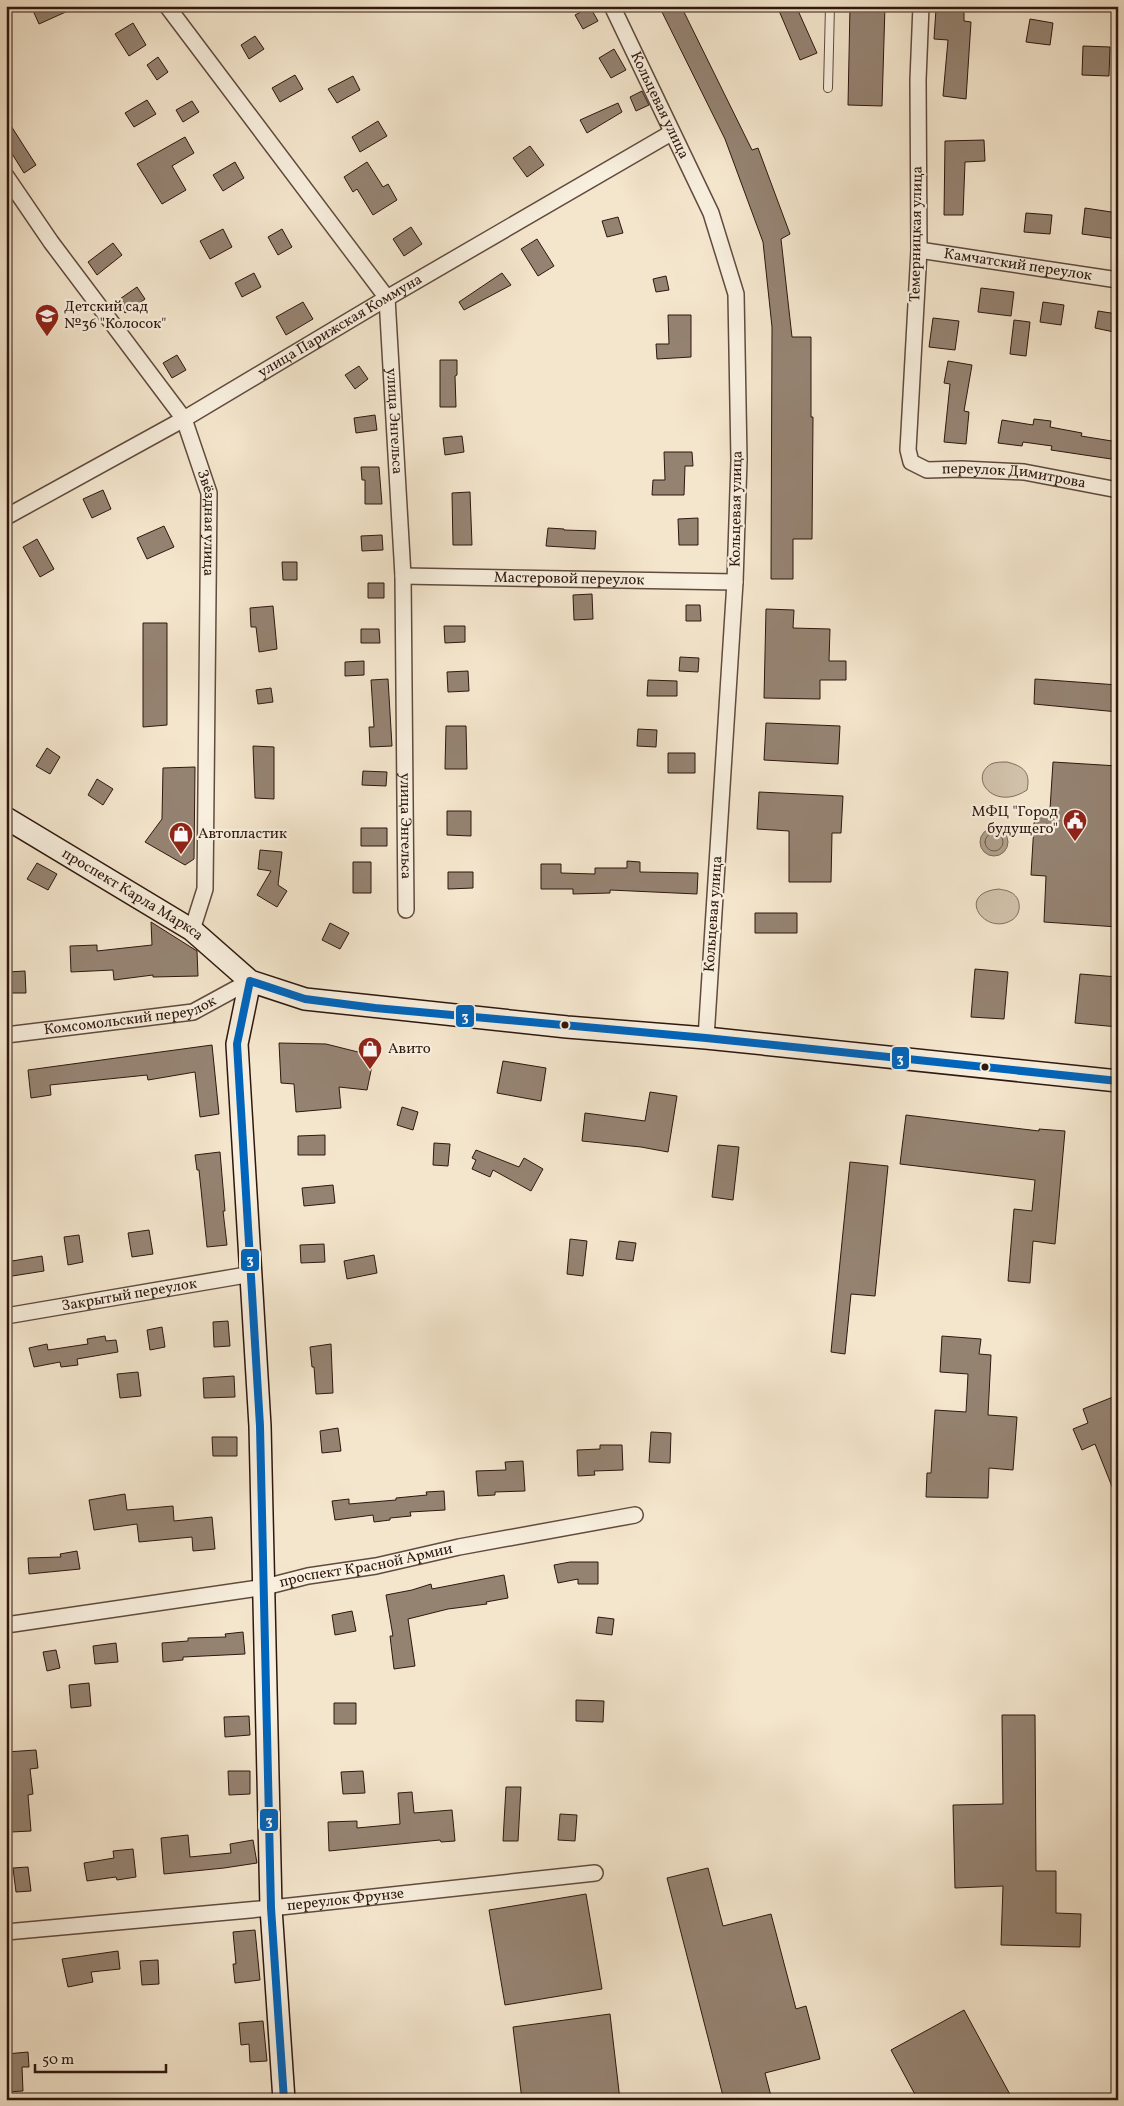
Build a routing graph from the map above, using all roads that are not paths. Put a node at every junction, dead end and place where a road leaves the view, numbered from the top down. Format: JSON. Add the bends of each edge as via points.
{"nodes":[{"id":1,"x":166,"y":6,"type":"edge"},
{"id":2,"x":612,"y":6,"type":"edge"},
{"id":3,"x":830,"y":6,"type":"edge"},
{"id":4,"x":921,"y":6,"type":"edge"},
{"id":5,"x":828,"y":88,"type":"dead end"},
{"id":6,"x":671,"y":133,"type":"junction"},
{"id":7,"x":6,"y":176,"type":"edge"},
{"id":8,"x":919,"y":250,"type":"junction"},
{"id":9,"x":1118,"y":280,"type":"edge"},
{"id":10,"x":387,"y":298,"type":"junction"},
{"id":11,"x":184,"y":419,"type":"junction"},
{"id":12,"x":911,"y":462,"type":"joint"},
{"id":13,"x":1118,"y":490,"type":"edge"},
{"id":14,"x":6,"y":517,"type":"edge"},
{"id":15,"x":403,"y":576,"type":"junction"},
{"id":16,"x":735,"y":582,"type":"junction"},
{"id":17,"x":6,"y":818,"type":"edge"},
{"id":18,"x":406,"y":910,"type":"dead end"},
{"id":19,"x":192,"y":930,"type":"junction"},
{"id":20,"x":250,"y":981,"type":"junction"},
{"id":21,"x":6,"y":1035,"type":"edge"},
{"id":22,"x":706,"y":1038,"type":"junction"},
{"id":23,"x":1116,"y":1085,"type":"edge"},
{"id":24,"x":252,"y":1274,"type":"junction"},
{"id":25,"x":6,"y":1316,"type":"edge"},
{"id":26,"x":635,"y":1515,"type":"dead end"},
{"id":27,"x":264,"y":1587,"type":"junction"},
{"id":28,"x":6,"y":1626,"type":"edge"},
{"id":29,"x":595,"y":1873,"type":"dead end"},
{"id":30,"x":270,"y":1908,"type":"junction"},
{"id":31,"x":6,"y":1932,"type":"edge"},
{"id":32,"x":284,"y":2100,"type":"edge"}],
"edges":[{"from":1,"to":10,"type":"street"},
{"from":2,"to":6,"type":"street","name":"Кольцевая улица"},
{"from":3,"to":5,"type":"lane"},
{"from":4,"to":8,"type":"street","name":"Темерницкая улица"},
{"from":6,"to":10,"type":"street","name":"улица Парижская Коммуна"},
{"from":6,"to":16,"type":"street","name":"Кольцевая улица","via":[[711,214],[736,294],[739,460]]},
{"from":7,"to":11,"type":"street","name":"Звёздная улица","via":[[51,242]]},
{"from":8,"to":9,"type":"street","name":"Камчатский переулок"},
{"from":8,"to":12,"type":"street","name":"Темерницкая улица","via":[[908,450]]},
{"from":10,"to":11,"type":"street","name":"улица Парижская Коммуна"},
{"from":10,"to":15,"type":"street","name":"улица Энгельса"},
{"from":11,"to":14,"type":"street","name":"улица Парижская Коммуна"},
{"from":11,"to":19,"type":"street","name":"Звёздная улица","via":[[209,493],[205,889]]},
{"from":12,"to":13,"type":"street","name":"переулок Димитрова","via":[[927,470],[1024,472]]},
{"from":15,"to":16,"type":"street","name":"Мастеровой переулок"},
{"from":15,"to":18,"type":"street","name":"улица Энгельса"},
{"from":16,"to":22,"type":"street","name":"Кольцевая улица"},
{"from":17,"to":19,"type":"main road","name":"проспект Карла Маркса"},
{"from":19,"to":20,"type":"main road","name":"проспект Карла Маркса"},
{"from":20,"to":21,"type":"street","name":"Комсомольский переулок","via":[[193,1012]]},
{"from":20,"to":22,"type":"main road","via":[[315,1001]]},
{"from":20,"to":24,"type":"main road","via":[[237,1044]]},
{"from":22,"to":23,"type":"main road"},
{"from":24,"to":25,"type":"street","name":"Закрытый переулок"},
{"from":24,"to":27,"type":"main road"},
{"from":26,"to":27,"type":"street","name":"проспект Красной Армии"},
{"from":27,"to":28,"type":"street","name":"проспект Красной Армии"},
{"from":27,"to":30,"type":"main road"},
{"from":29,"to":30,"type":"street","name":"переулок Фрунзе"},
{"from":30,"to":31,"type":"street","name":"переулок Фрунзе"},
{"from":30,"to":32,"type":"main road"}]}
